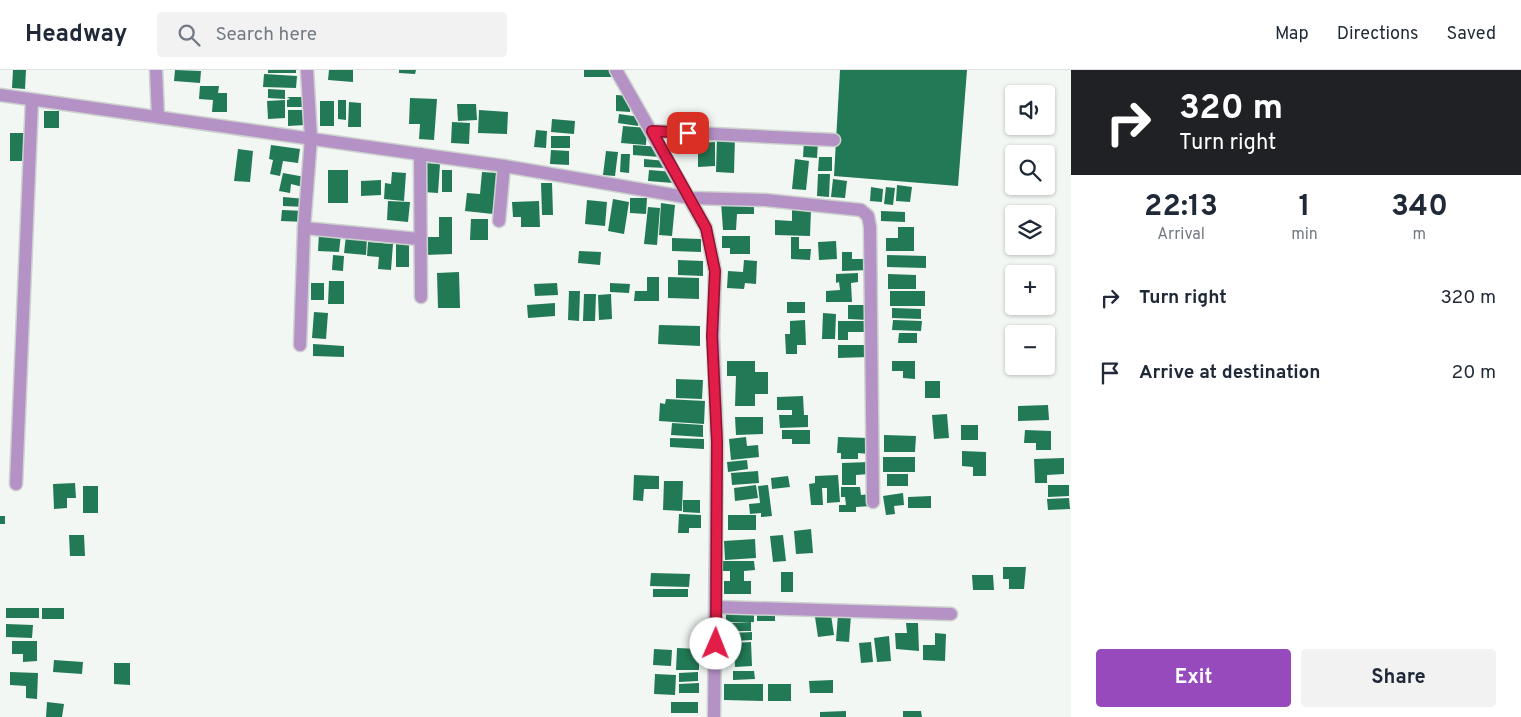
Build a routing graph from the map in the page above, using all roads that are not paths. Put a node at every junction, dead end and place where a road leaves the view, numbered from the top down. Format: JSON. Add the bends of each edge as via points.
{"nodes":[{"id":1,"x":156,"y":70,"type":"edge"},
{"id":2,"x":307,"y":70,"type":"edge"},
{"id":3,"x":616,"y":70,"type":"edge"},
{"id":4,"x":0,"y":95,"type":"edge"},
{"id":5,"x":32,"y":100,"type":"junction"},
{"id":6,"x":158,"y":117,"type":"junction"},
{"id":7,"x":652,"y":131,"type":"junction"},
{"id":8,"x":311,"y":138,"type":"junction"},
{"id":9,"x":834,"y":140,"type":"dead end"},
{"id":10,"x":420,"y":154,"type":"junction"},
{"id":11,"x":504,"y":166,"type":"junction"},
{"id":12,"x":691,"y":198,"type":"junction"},
{"id":13,"x":499,"y":221,"type":"dead end"},
{"id":14,"x":304,"y":228,"type":"junction"},
{"id":15,"x":419,"y":239,"type":"junction"},
{"id":16,"x":421,"y":297,"type":"dead end"},
{"id":17,"x":300,"y":345,"type":"dead end"},
{"id":18,"x":16,"y":484,"type":"dead end"},
{"id":19,"x":873,"y":502,"type":"dead end"},
{"id":20,"x":716,"y":607,"type":"junction"},
{"id":21,"x":951,"y":614,"type":"dead end"},
{"id":22,"x":714,"y":717,"type":"edge"}],
"edges":[{"from":1,"to":6,"type":"street"},
{"from":2,"to":8,"type":"street"},
{"from":3,"to":7,"type":"street"},
{"from":4,"to":5,"type":"street"},
{"from":5,"to":6,"type":"street"},
{"from":5,"to":18,"type":"street"},
{"from":6,"to":8,"type":"street"},
{"from":7,"to":9,"type":"street"},
{"from":7,"to":12,"type":"street"},
{"from":8,"to":10,"type":"street"},
{"from":8,"to":14,"type":"street"},
{"from":10,"to":11,"type":"street"},
{"from":10,"to":15,"type":"street"},
{"from":11,"to":12,"type":"street"},
{"from":11,"to":13,"type":"street"},
{"from":12,"to":19,"type":"street","via":[[766,200],[861,210],[868,216]]},
{"from":12,"to":20,"type":"street","via":[[706,228],[715,271],[712,336],[717,442]]},
{"from":14,"to":15,"type":"street"},
{"from":14,"to":17,"type":"street"},
{"from":15,"to":16,"type":"street"},
{"from":20,"to":21,"type":"street"},
{"from":20,"to":22,"type":"street"}]}
